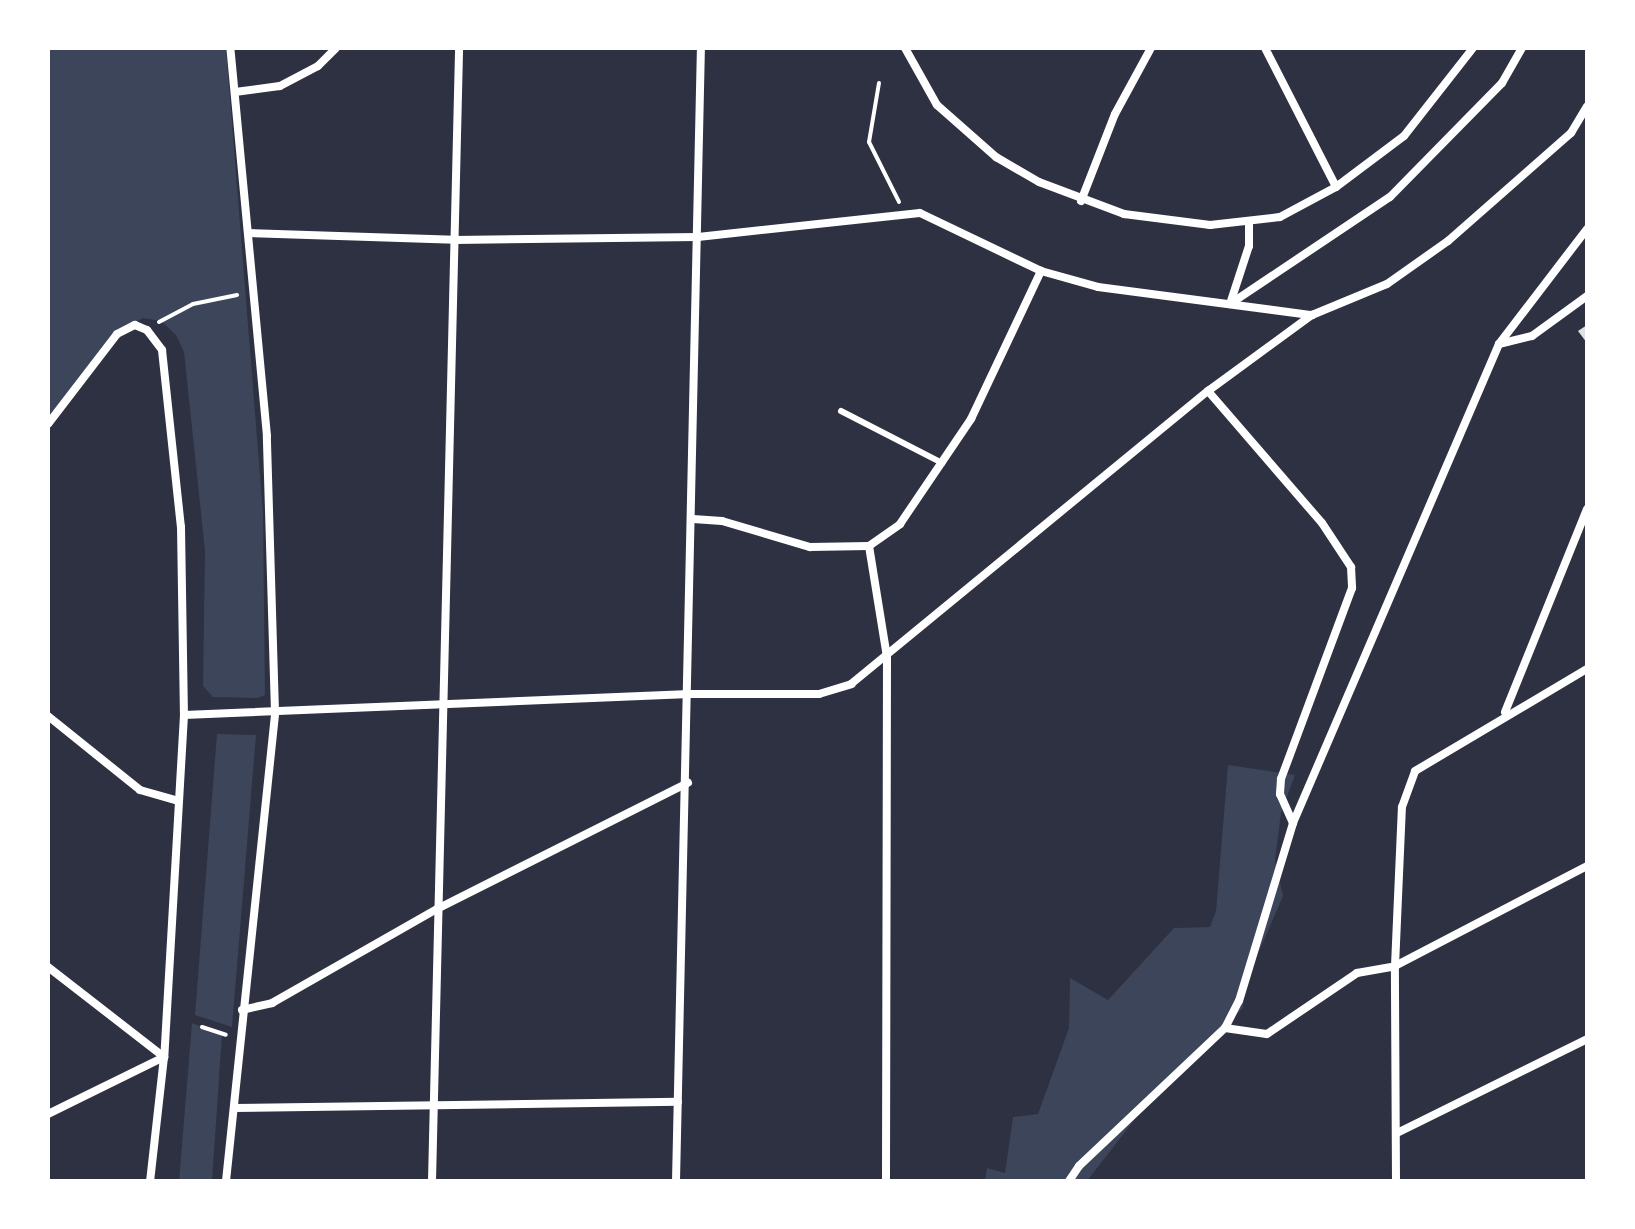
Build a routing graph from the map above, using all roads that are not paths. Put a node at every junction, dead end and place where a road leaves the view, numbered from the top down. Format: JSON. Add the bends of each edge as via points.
{"nodes":[{"id":1,"x":230,"y":48,"type":"edge"},
{"id":2,"x":336,"y":48,"type":"edge"},
{"id":3,"x":459,"y":48,"type":"edge"},
{"id":4,"x":701,"y":48,"type":"edge"},
{"id":5,"x":905,"y":48,"type":"edge"},
{"id":6,"x":1151,"y":48,"type":"edge"},
{"id":7,"x":1265,"y":48,"type":"edge"},
{"id":8,"x":1473,"y":48,"type":"edge"},
{"id":9,"x":1522,"y":48,"type":"edge"},
{"id":10,"x":235,"y":92,"type":"junction"},
{"id":11,"x":1587,"y":106,"type":"edge"},
{"id":12,"x":1336,"y":187,"type":"junction"},
{"id":13,"x":1081,"y":201,"type":"junction"},
{"id":14,"x":1249,"y":222,"type":"junction"},
{"id":15,"x":1587,"y":229,"type":"edge"},
{"id":16,"x":248,"y":233,"type":"junction"},
{"id":17,"x":698,"y":237,"type":"junction"},
{"id":18,"x":454,"y":240,"type":"junction"},
{"id":19,"x":1041,"y":271,"type":"junction"},
{"id":20,"x":1587,"y":296,"type":"edge"},
{"id":21,"x":1230,"y":305,"type":"junction"},
{"id":22,"x":1312,"y":315,"type":"junction"},
{"id":23,"x":1499,"y":344,"type":"junction"},
{"id":24,"x":1208,"y":391,"type":"junction"},
{"id":25,"x":841,"y":411,"type":"dead end"},
{"id":26,"x":48,"y":424,"type":"edge"},
{"id":27,"x":942,"y":463,"type":"junction"},
{"id":28,"x":1587,"y":509,"type":"edge"},
{"id":29,"x":693,"y":519,"type":"junction"},
{"id":30,"x":869,"y":546,"type":"junction"},
{"id":31,"x":887,"y":657,"type":"junction"},
{"id":32,"x":1587,"y":669,"type":"edge"},
{"id":33,"x":690,"y":694,"type":"junction"},
{"id":34,"x":442,"y":704,"type":"junction"},
{"id":35,"x":275,"y":712,"type":"junction"},
{"id":36,"x":1505,"y":714,"type":"junction"},
{"id":37,"x":184,"y":715,"type":"junction"},
{"id":38,"x":48,"y":716,"type":"edge"},
{"id":39,"x":688,"y":783,"type":"junction"},
{"id":40,"x":176,"y":800,"type":"junction"},
{"id":41,"x":1293,"y":823,"type":"junction"},
{"id":42,"x":1587,"y":866,"type":"edge"},
{"id":43,"x":437,"y":909,"type":"junction"},
{"id":44,"x":1395,"y":966,"type":"junction"},
{"id":45,"x":48,"y":967,"type":"edge"},
{"id":46,"x":242,"y":1010,"type":"junction"},
{"id":47,"x":1225,"y":1028,"type":"junction"},
{"id":48,"x":1587,"y":1039,"type":"edge"},
{"id":49,"x":164,"y":1057,"type":"junction"},
{"id":50,"x":678,"y":1102,"type":"junction"},
{"id":51,"x":433,"y":1105,"type":"junction"},
{"id":52,"x":234,"y":1108,"type":"junction"},
{"id":53,"x":48,"y":1114,"type":"edge"},
{"id":54,"x":1397,"y":1133,"type":"junction"},
{"id":55,"x":150,"y":1181,"type":"edge"},
{"id":56,"x":226,"y":1181,"type":"edge"},
{"id":57,"x":432,"y":1181,"type":"edge"},
{"id":58,"x":676,"y":1181,"type":"edge"},
{"id":59,"x":886,"y":1181,"type":"edge"},
{"id":60,"x":1069,"y":1181,"type":"edge"},
{"id":61,"x":1395,"y":1181,"type":"edge"}],
"edges":[{"from":1,"to":10,"type":"street"},
{"from":2,"to":10,"type":"street","via":[[318,66],[280,86]]},
{"from":3,"to":18,"type":"street"},
{"from":4,"to":17,"type":"street"},
{"from":5,"to":13,"type":"street","via":[[937,105],[962,131],[996,157]]},
{"from":6,"to":13,"type":"street","via":[[1115,114]]},
{"from":7,"to":12,"type":"street"},
{"from":8,"to":12,"type":"street","via":[[1404,136]]},
{"from":9,"to":21,"type":"street","via":[[1502,83],[1390,197]]},
{"from":10,"to":16,"type":"street"},
{"from":11,"to":22,"type":"street","via":[[1571,133],[1448,241],[1387,284]]},
{"from":12,"to":14,"type":"street","via":[[1293,212]]},
{"from":13,"to":14,"type":"street","via":[[1169,222]]},
{"from":14,"to":21,"type":"street","via":[[1249,246]]},
{"from":15,"to":23,"type":"street"},
{"from":16,"to":18,"type":"street"},
{"from":16,"to":35,"type":"street","via":[[269,480]]},
{"from":17,"to":18,"type":"street"},
{"from":17,"to":19,"type":"street","via":[[920,213]]},
{"from":17,"to":29,"type":"street"},
{"from":18,"to":34,"type":"street"},
{"from":19,"to":21,"type":"street","via":[[1098,287]]},
{"from":19,"to":27,"type":"street","via":[[971,419]]},
{"from":20,"to":23,"type":"street","via":[[1532,336]]},
{"from":21,"to":22,"type":"street"},
{"from":22,"to":24,"type":"street"},
{"from":23,"to":41,"type":"street"},
{"from":24,"to":31,"type":"street"},
{"from":24,"to":41,"type":"street","via":[[1322,523],[1351,567],[1352,588],[1281,779],[1280,794]]},
{"from":25,"to":27,"type":"lane"},
{"from":26,"to":37,"type":"street","via":[[117,334],[135,325],[147,330],[162,350],[181,527]]},
{"from":27,"to":30,"type":"street","via":[[900,524]]},
{"from":28,"to":36,"type":"street"},
{"from":29,"to":30,"type":"street","via":[[722,521],[810,547]]},
{"from":29,"to":33,"type":"street"},
{"from":30,"to":31,"type":"street"},
{"from":31,"to":33,"type":"street","via":[[851,684],[819,694]]},
{"from":31,"to":59,"type":"street"},
{"from":32,"to":36,"type":"street"},
{"from":33,"to":34,"type":"street"},
{"from":33,"to":39,"type":"street"},
{"from":34,"to":35,"type":"street"},
{"from":34,"to":43,"type":"street"},
{"from":35,"to":37,"type":"street"},
{"from":35,"to":46,"type":"street"},
{"from":36,"to":44,"type":"street","via":[[1415,771],[1402,807]]},
{"from":37,"to":40,"type":"street"},
{"from":38,"to":40,"type":"street","via":[[140,790]]},
{"from":39,"to":43,"type":"street"},
{"from":39,"to":50,"type":"street"},
{"from":40,"to":49,"type":"street"},
{"from":41,"to":47,"type":"street","via":[[1239,1001]]},
{"from":42,"to":44,"type":"street"},
{"from":43,"to":46,"type":"street","via":[[272,1003]]},
{"from":43,"to":51,"type":"street"},
{"from":44,"to":47,"type":"street","via":[[1357,973],[1267,1034]]},
{"from":44,"to":54,"type":"street"},
{"from":45,"to":49,"type":"street"},
{"from":46,"to":52,"type":"street"},
{"from":47,"to":60,"type":"street"},
{"from":48,"to":54,"type":"street"},
{"from":49,"to":53,"type":"street"},
{"from":49,"to":55,"type":"street"},
{"from":50,"to":51,"type":"street"},
{"from":50,"to":58,"type":"street"},
{"from":51,"to":52,"type":"street"},
{"from":51,"to":57,"type":"street"},
{"from":52,"to":56,"type":"street"},
{"from":54,"to":61,"type":"street"}]}
